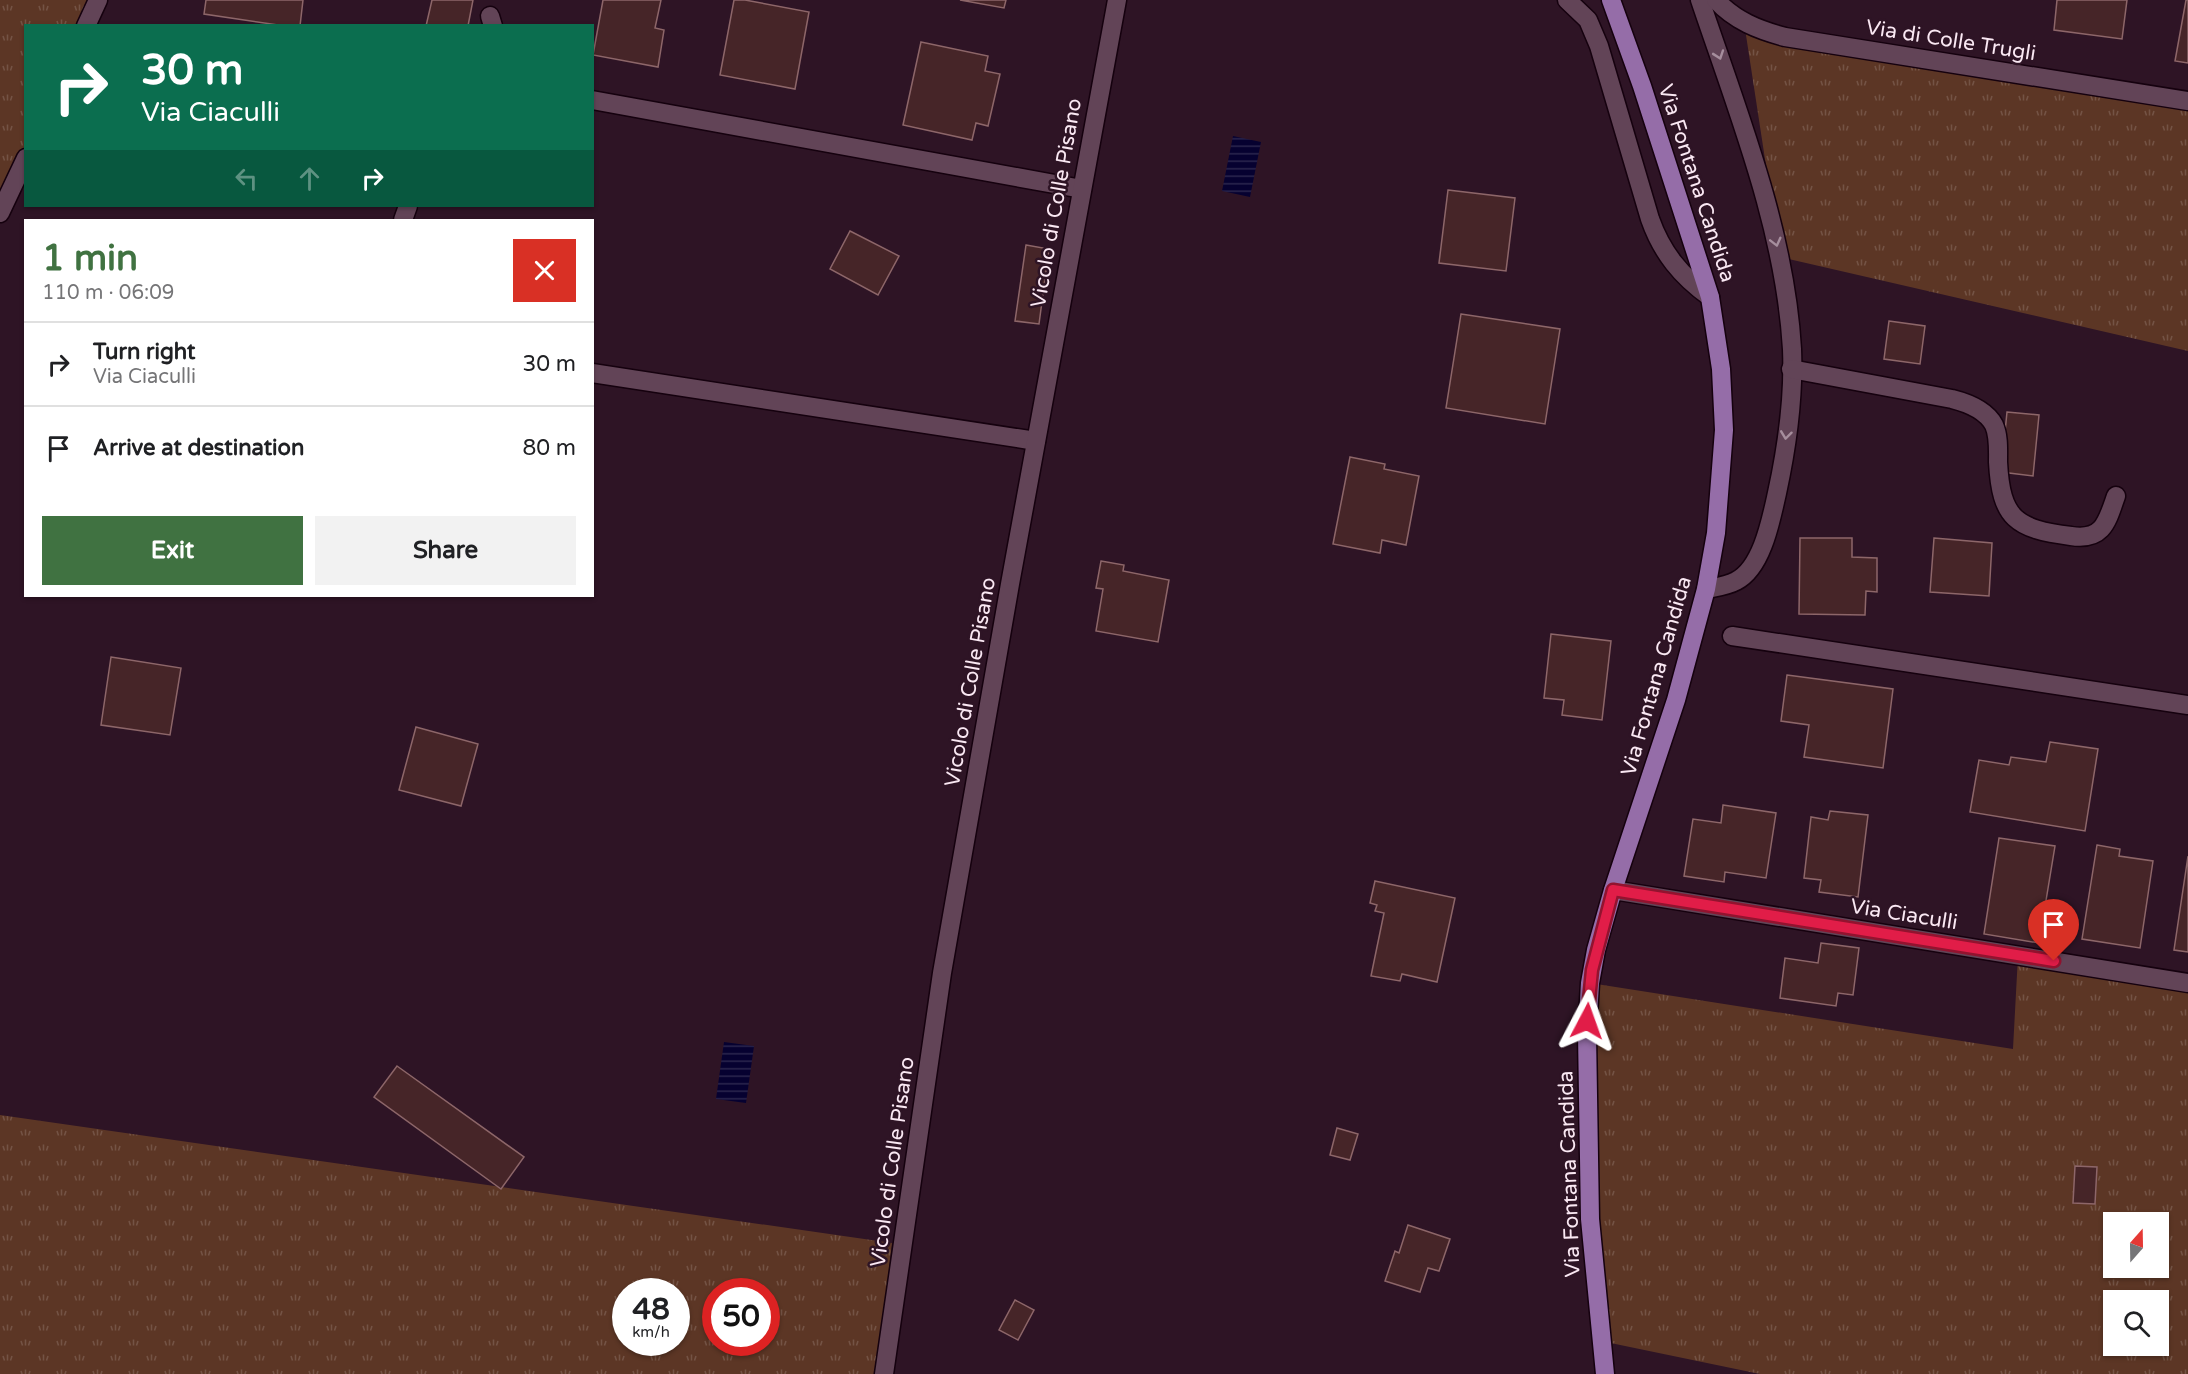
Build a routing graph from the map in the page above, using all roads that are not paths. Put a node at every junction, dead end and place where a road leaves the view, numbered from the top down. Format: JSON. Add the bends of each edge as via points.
{"nodes":[{"id":1,"x":98,"y":0,"type":"edge"},
{"id":2,"x":1117,"y":0,"type":"edge"},
{"id":3,"x":1567,"y":0,"type":"edge"},
{"id":4,"x":1611,"y":0,"type":"edge"},
{"id":5,"x":1700,"y":0,"type":"edge"},
{"id":6,"x":1716,"y":0,"type":"edge"},
{"id":7,"x":87,"y":24,"type":"edge"},
{"id":8,"x":594,"y":100,"type":"edge"},
{"id":9,"x":2188,"y":101,"type":"edge"},
{"id":10,"x":24,"y":162,"type":"edge"},
{"id":11,"x":1082,"y":189,"type":"junction"},
{"id":12,"x":0,"y":213,"type":"edge"},
{"id":13,"x":1710,"y":297,"type":"junction"},
{"id":14,"x":1791,"y":369,"type":"junction"},
{"id":15,"x":594,"y":373,"type":"edge"},
{"id":16,"x":1036,"y":441,"type":"junction"},
{"id":17,"x":2116,"y":496,"type":"dead end"},
{"id":18,"x":1706,"y":590,"type":"junction"},
{"id":19,"x":1732,"y":636,"type":"dead end"},
{"id":20,"x":2188,"y":705,"type":"edge"},
{"id":21,"x":1613,"y":890,"type":"junction"},
{"id":22,"x":2188,"y":983,"type":"edge"},
{"id":23,"x":884,"y":1374,"type":"edge"},
{"id":24,"x":1605,"y":1374,"type":"edge"}],
"edges":[{"from":1,"to":7,"type":"street"},
{"from":2,"to":11,"type":"street","name":"Vicolo di Colle Pisano"},
{"from":3,"to":13,"type":"street","via":[[1588,21],[1599,46],[1650,219],[1661,244],[1685,278]]},
{"from":4,"to":13,"type":"main road","name":"Via Fontana Candida"},
{"from":5,"to":14,"type":"street","one_way":true,"via":[[1746,137],[1780,257]]},
{"from":6,"to":9,"type":"street","name":"Via di Colle Trugli","via":[[1734,17],[1785,37]]},
{"from":8,"to":11,"type":"street"},
{"from":10,"to":12,"type":"street"},
{"from":11,"to":16,"type":"street","name":"Vicolo di Colle Pisano"},
{"from":13,"to":18,"type":"main road","name":"Via Fontana Candida","via":[[1721,369],[1724,430],[1716,533]]},
{"from":14,"to":17,"type":"street","via":[[1952,399],[1981,411],[1997,434],[2003,500],[2013,518],[2030,528],[2093,536],[2105,525]]},
{"from":14,"to":18,"type":"street","one_way":true,"via":[[1780,476],[1759,554],[1746,575]]},
{"from":15,"to":16,"type":"street"},
{"from":16,"to":23,"type":"street","name":"Vicolo di Colle Pisano","via":[[942,973]]},
{"from":18,"to":21,"type":"main road","name":"Via Fontana Candida","via":[[1676,700]]},
{"from":19,"to":20,"type":"street"},
{"from":21,"to":22,"type":"street","name":"Via Ciaculli"},
{"from":21,"to":24,"type":"main road","name":"Via Fontana Candida","via":[[1592,970],[1587,1034],[1590,1219]]}]}
